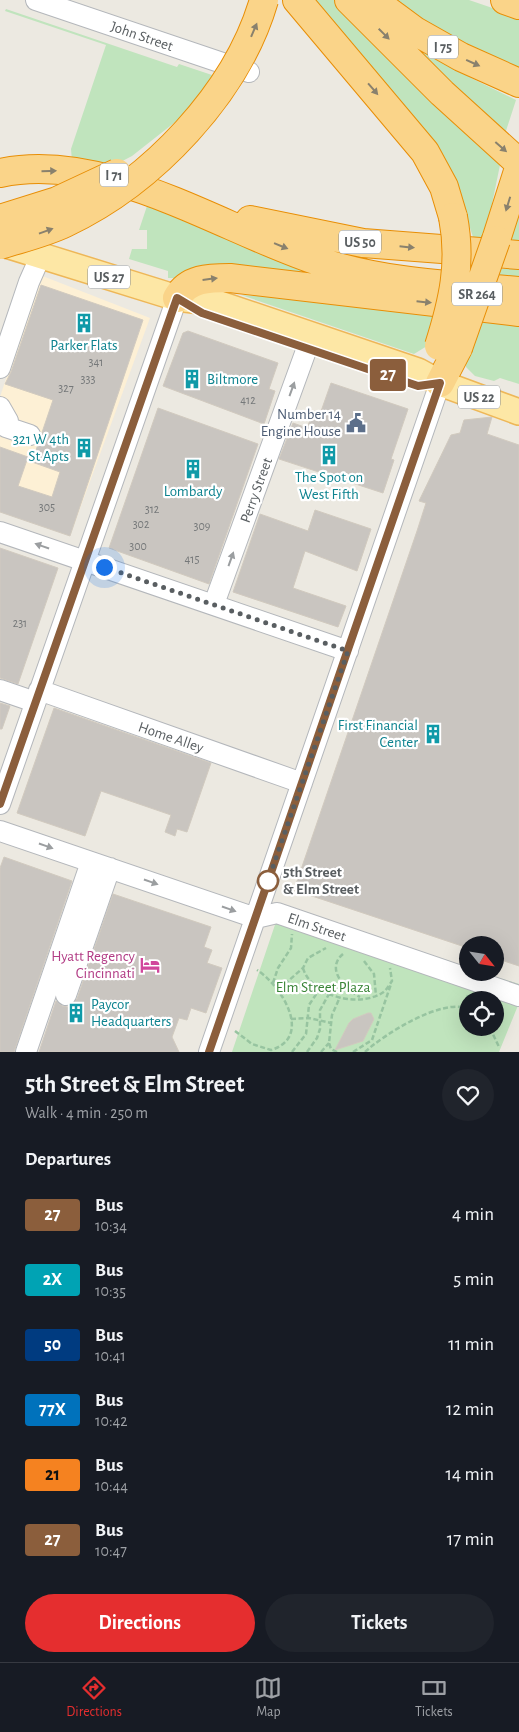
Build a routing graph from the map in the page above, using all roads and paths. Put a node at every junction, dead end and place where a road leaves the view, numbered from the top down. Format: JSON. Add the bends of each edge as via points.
{"nodes":[{"id":1,"x":36,"y":0,"type":"edge"},
{"id":2,"x":264,"y":0,"type":"edge"},
{"id":3,"x":297,"y":0,"type":"edge"},
{"id":4,"x":349,"y":0,"type":"edge"},
{"id":5,"x":372,"y":0,"type":"edge"},
{"id":6,"x":505,"y":0,"type":"edge"},
{"id":7,"x":519,"y":5,"type":"edge"},
{"id":8,"x":249,"y":72,"type":"dead end"},
{"id":9,"x":519,"y":83,"type":"edge"},
{"id":10,"x":211,"y":102,"type":"junction"},
{"id":11,"x":519,"y":164,"type":"edge"},
{"id":12,"x":519,"y":168,"type":"edge"},
{"id":13,"x":0,"y":173,"type":"edge"},
{"id":14,"x":204,"y":212,"type":"junction"},
{"id":15,"x":0,"y":219,"type":"edge"},
{"id":16,"x":0,"y":244,"type":"edge"},
{"id":17,"x":41,"y":255,"type":"junction"},
{"id":18,"x":519,"y":256,"type":"edge"},
{"id":19,"x":519,"y":291,"type":"edge"},
{"id":20,"x":177,"y":298,"type":"junction"},
{"id":21,"x":519,"y":312,"type":"edge"},
{"id":22,"x":448,"y":347,"type":"junction"},
{"id":23,"x":307,"y":348,"type":"junction"},
{"id":24,"x":0,"y":368,"type":"edge"},
{"id":25,"x":440,"y":383,"type":"junction"},
{"id":26,"x":0,"y":407,"type":"edge"},
{"id":27,"x":519,"y":412,"type":"edge"},
{"id":28,"x":30,"y":435,"type":"dead end"},
{"id":29,"x":0,"y":532,"type":"edge"},
{"id":30,"x":84,"y":560,"type":"junction"},
{"id":31,"x":214,"y":604,"type":"junction"},
{"id":32,"x":348,"y":651,"type":"junction"},
{"id":33,"x":0,"y":690,"type":"edge"},
{"id":34,"x":37,"y":696,"type":"junction"},
{"id":35,"x":302,"y":783,"type":"junction"},
{"id":36,"x":0,"y":804,"type":"edge"},
{"id":37,"x":0,"y":830,"type":"edge"},
{"id":38,"x":100,"y":865,"type":"junction"},
{"id":39,"x":256,"y":918,"type":"junction"},
{"id":40,"x":295,"y":920,"type":"junction"},
{"id":41,"x":330,"y":947,"type":"dead end"},
{"id":42,"x":350,"y":954,"type":"dead end"},
{"id":43,"x":360,"y":958,"type":"dead end"},
{"id":44,"x":395,"y":960,"type":"junction"},
{"id":45,"x":303,"y":968,"type":"junction"},
{"id":46,"x":256,"y":970,"type":"dead end"},
{"id":47,"x":392,"y":981,"type":"junction"},
{"id":48,"x":274,"y":983,"type":"junction"},
{"id":49,"x":279,"y":989,"type":"junction"},
{"id":50,"x":319,"y":990,"type":"junction"},
{"id":51,"x":66,"y":994,"type":"dead end"},
{"id":52,"x":329,"y":994,"type":"junction"},
{"id":53,"x":376,"y":996,"type":"junction"},
{"id":54,"x":519,"y":996,"type":"edge"},
{"id":55,"x":340,"y":997,"type":"junction"},
{"id":56,"x":362,"y":998,"type":"junction"},
{"id":57,"x":459,"y":1008,"type":"edge"},
{"id":58,"x":309,"y":1018,"type":"junction"},
{"id":59,"x":291,"y":1019,"type":"junction"},
{"id":60,"x":320,"y":1020,"type":"junction"},
{"id":61,"x":331,"y":1023,"type":"junction"},
{"id":62,"x":235,"y":1031,"type":"dead end"},
{"id":63,"x":494,"y":1036,"type":"edge"},
{"id":64,"x":372,"y":1040,"type":"junction"},
{"id":65,"x":329,"y":1042,"type":"junction"},
{"id":66,"x":371,"y":1046,"type":"junction"},
{"id":67,"x":499,"y":1047,"type":"dead end"},
{"id":68,"x":26,"y":1052,"type":"edge"},
{"id":69,"x":209,"y":1052,"type":"edge"},
{"id":70,"x":292,"y":1052,"type":"edge"},
{"id":71,"x":307,"y":1052,"type":"edge"},
{"id":72,"x":321,"y":1052,"type":"edge"},
{"id":73,"x":337,"y":1052,"type":"edge"},
{"id":74,"x":353,"y":1052,"type":"edge"},
{"id":75,"x":365,"y":1052,"type":"edge"}],
"edges":[{"from":1,"to":8,"type":"street","name":"John Street"},
{"from":10,"to":2,"type":"highway","number":"I 71","one_way":true,"bridge":true,"via":[[245,50]]},
{"from":3,"to":22,"type":"highway","one_way":true,"bridge":true,"via":[[425,152],[444,187],[458,245]]},
{"from":4,"to":11,"type":"highway","one_way":true},
{"from":5,"to":9,"type":"highway","number":"I 75","one_way":true,"via":[[415,32]]},
{"from":6,"to":7,"type":"highway"},
{"from":10,"to":15,"type":"highway","number":"I 71","bridge":true,"via":[[176,136],[139,162],[57,202]]},
{"from":16,"to":10,"type":"highway","one_way":true,"bridge":true,"via":[[54,228],[107,198],[156,161]]},
{"from":12,"to":22,"type":"highway","number":"SR 264","one_way":true,"bridge":true},
{"from":13,"to":14,"type":"highway","number":"US 50","one_way":true,"bridge":true,"via":[[65,170],[154,194]]},
{"from":14,"to":18,"type":"highway","number":"US 50","one_way":true,"via":[[363,242]]},
{"from":14,"to":19,"type":"highway","one_way":true,"via":[[320,262],[422,284]]},
{"from":16,"to":17,"type":"main road","number":"US 27"},
{"from":17,"to":20,"type":"main road","number":"US 27"},
{"from":17,"to":24,"type":"street"},
{"from":20,"to":21,"type":"highway","one_way":true,"via":[[190,284],[212,278],[230,278]]},
{"from":20,"to":23,"type":"main road","number":"US 27","via":[[202,313]]},
{"from":20,"to":25,"type":"main road","number":"US 27","via":[[217,303],[418,371]]},
{"from":20,"to":30,"type":"street"},
{"from":22,"to":25,"type":"highway","via":[[436,361]]},
{"from":23,"to":25,"type":"main road","number":"US 27","via":[[418,386]]},
{"from":31,"to":23,"type":"street","name":"Perry Street","one_way":true},
{"from":25,"to":27,"type":"main road","number":"US 22"},
{"from":25,"to":32,"type":"street"},
{"from":26,"to":28,"type":"street","via":[[8,421],[6,427]]},
{"from":30,"to":29,"type":"street","one_way":true},
{"from":30,"to":31,"type":"street"},
{"from":30,"to":34,"type":"street"},
{"from":31,"to":32,"type":"street"},
{"from":32,"to":35,"type":"street"},
{"from":33,"to":34,"type":"street","name":"Home Alley"},
{"from":34,"to":35,"type":"street","name":"Home Alley"},
{"from":34,"to":36,"type":"street"},
{"from":35,"to":39,"type":"street"},
{"from":37,"to":38,"type":"street","name":"Elm Street","one_way":true},
{"from":38,"to":39,"type":"street","name":"Elm Street","one_way":true},
{"from":38,"to":51,"type":"street"},
{"from":38,"to":68,"type":"street"},
{"from":39,"to":40,"type":"street","name":"Elm Street","via":[[276,913]]},
{"from":39,"to":69,"type":"street"},
{"from":40,"to":44,"type":"street","name":"Elm Street"},
{"from":40,"to":48,"type":"path","via":[[291,948],[278,968]]},
{"from":41,"to":45,"type":"path","via":[[308,958]]},
{"from":42,"to":56,"type":"path","via":[[342,954],[337,976],[341,984]]},
{"from":43,"to":53,"type":"path","via":[[370,965],[374,974]]},
{"from":44,"to":47,"type":"path"},
{"from":44,"to":47,"type":"path"},
{"from":44,"to":54,"type":"street","name":"Elm Street"},
{"from":45,"to":49,"type":"path"},
{"from":45,"to":50,"type":"path"},
{"from":46,"to":48,"type":"path"},
{"from":47,"to":53,"type":"path","via":[[383,993]]},
{"from":47,"to":64,"type":"path"},
{"from":48,"to":49,"type":"path"},
{"from":49,"to":59,"type":"path"},
{"from":50,"to":52,"type":"path"},
{"from":50,"to":58,"type":"path","via":[[309,1006]]},
{"from":52,"to":55,"type":"path"},
{"from":52,"to":60,"type":"path","via":[[320,1010]]},
{"from":53,"to":56,"type":"path"},
{"from":55,"to":56,"type":"path"},
{"from":55,"to":61,"type":"path"},
{"from":57,"to":66,"type":"path","via":[[450,1006],[434,1011]]},
{"from":58,"to":59,"type":"path"},
{"from":58,"to":60,"type":"path"},
{"from":58,"to":70,"type":"path","via":[[306,1034]]},
{"from":59,"to":62,"type":"path","via":[[288,1038],[271,1050],[252,1044]]},
{"from":60,"to":61,"type":"path"},
{"from":60,"to":71,"type":"path","via":[[317,1038]]},
{"from":61,"to":65,"type":"path"},
{"from":63,"to":67,"type":"path"},
{"from":64,"to":66,"type":"path"},
{"from":64,"to":74,"type":"path"},
{"from":65,"to":72,"type":"path"},
{"from":65,"to":73,"type":"path","via":[[331,1049]]},
{"from":66,"to":75,"type":"path"}]}
